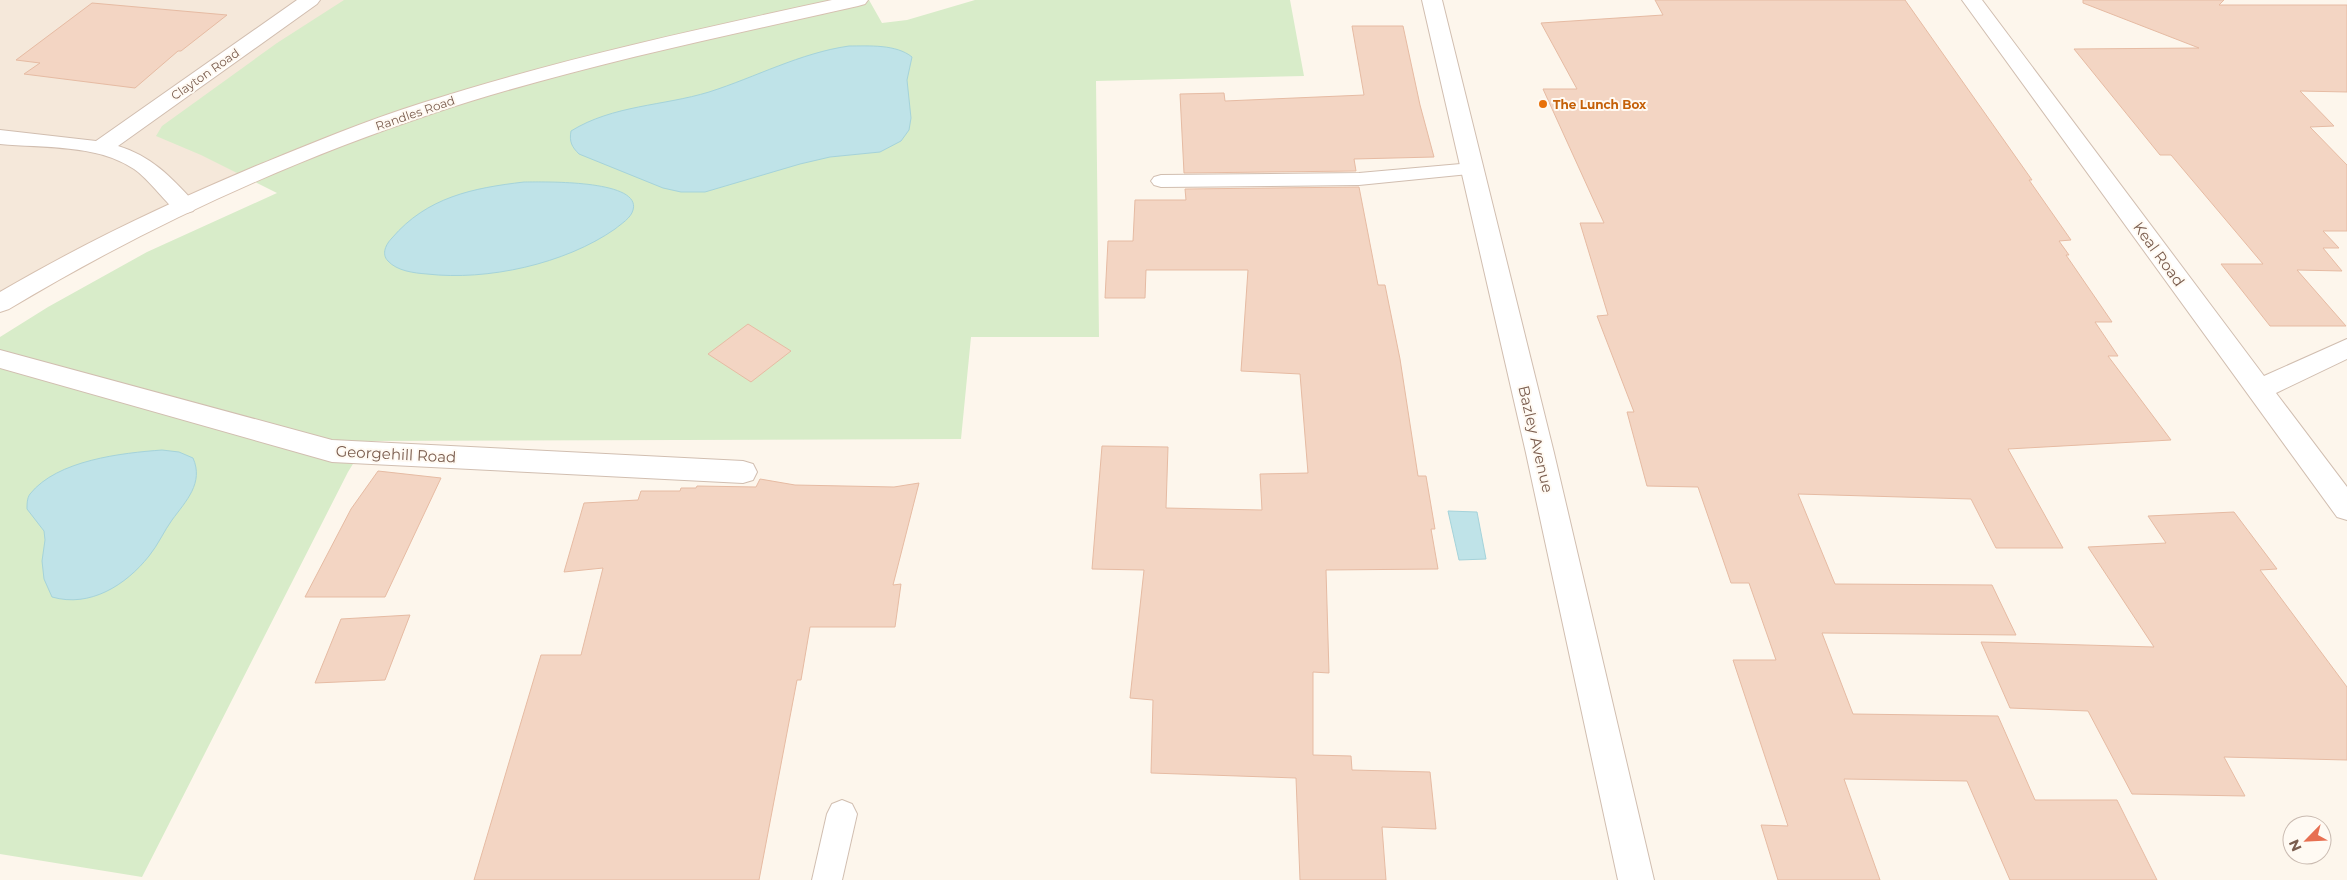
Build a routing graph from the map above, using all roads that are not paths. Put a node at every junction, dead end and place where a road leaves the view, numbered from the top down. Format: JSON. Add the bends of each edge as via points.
{"nodes":[{"id":1,"x":310,"y":0,"type":"edge"},
{"id":2,"x":858,"y":0,"type":"edge"},
{"id":3,"x":1432,"y":0,"type":"edge"},
{"id":4,"x":1972,"y":0,"type":"edge"},
{"id":5,"x":0,"y":137,"type":"edge"},
{"id":6,"x":100,"y":148,"type":"junction"},
{"id":7,"x":1472,"y":169,"type":"junction"},
{"id":8,"x":1161,"y":181,"type":"dead end"},
{"id":9,"x":185,"y":206,"type":"junction"},
{"id":10,"x":0,"y":303,"type":"edge"},
{"id":11,"x":2347,"y":348,"type":"edge"},
{"id":12,"x":0,"y":359,"type":"edge"},
{"id":13,"x":2259,"y":390,"type":"junction"},
{"id":14,"x":743,"y":472,"type":"dead end"},
{"id":15,"x":2347,"y":509,"type":"edge"},
{"id":16,"x":842,"y":814,"type":"dead end"},
{"id":17,"x":827,"y":880,"type":"edge"},
{"id":18,"x":1636,"y":880,"type":"edge"}],
"edges":[{"from":1,"to":6,"type":"street","name":"Clayton Road"},
{"from":2,"to":9,"type":"street","name":"Randles Road","via":[[592,62],[456,99],[328,144]]},
{"from":3,"to":7,"type":"street","name":"Bazley Avenue"},
{"from":4,"to":13,"type":"street","name":"Keal Road"},
{"from":5,"to":6,"type":"street"},
{"from":6,"to":9,"type":"street","via":[[136,160],[157,176]]},
{"from":7,"to":8,"type":"lane","via":[[1291,182]]},
{"from":7,"to":18,"type":"street","name":"Bazley Avenue"},
{"from":9,"to":10,"type":"street","name":"Randles Road"},
{"from":11,"to":13,"type":"street"},
{"from":12,"to":14,"type":"street","name":"Georgehill Road","via":[[332,451]]},
{"from":13,"to":15,"type":"street","name":"Keal Road"},
{"from":16,"to":17,"type":"lane"}]}
